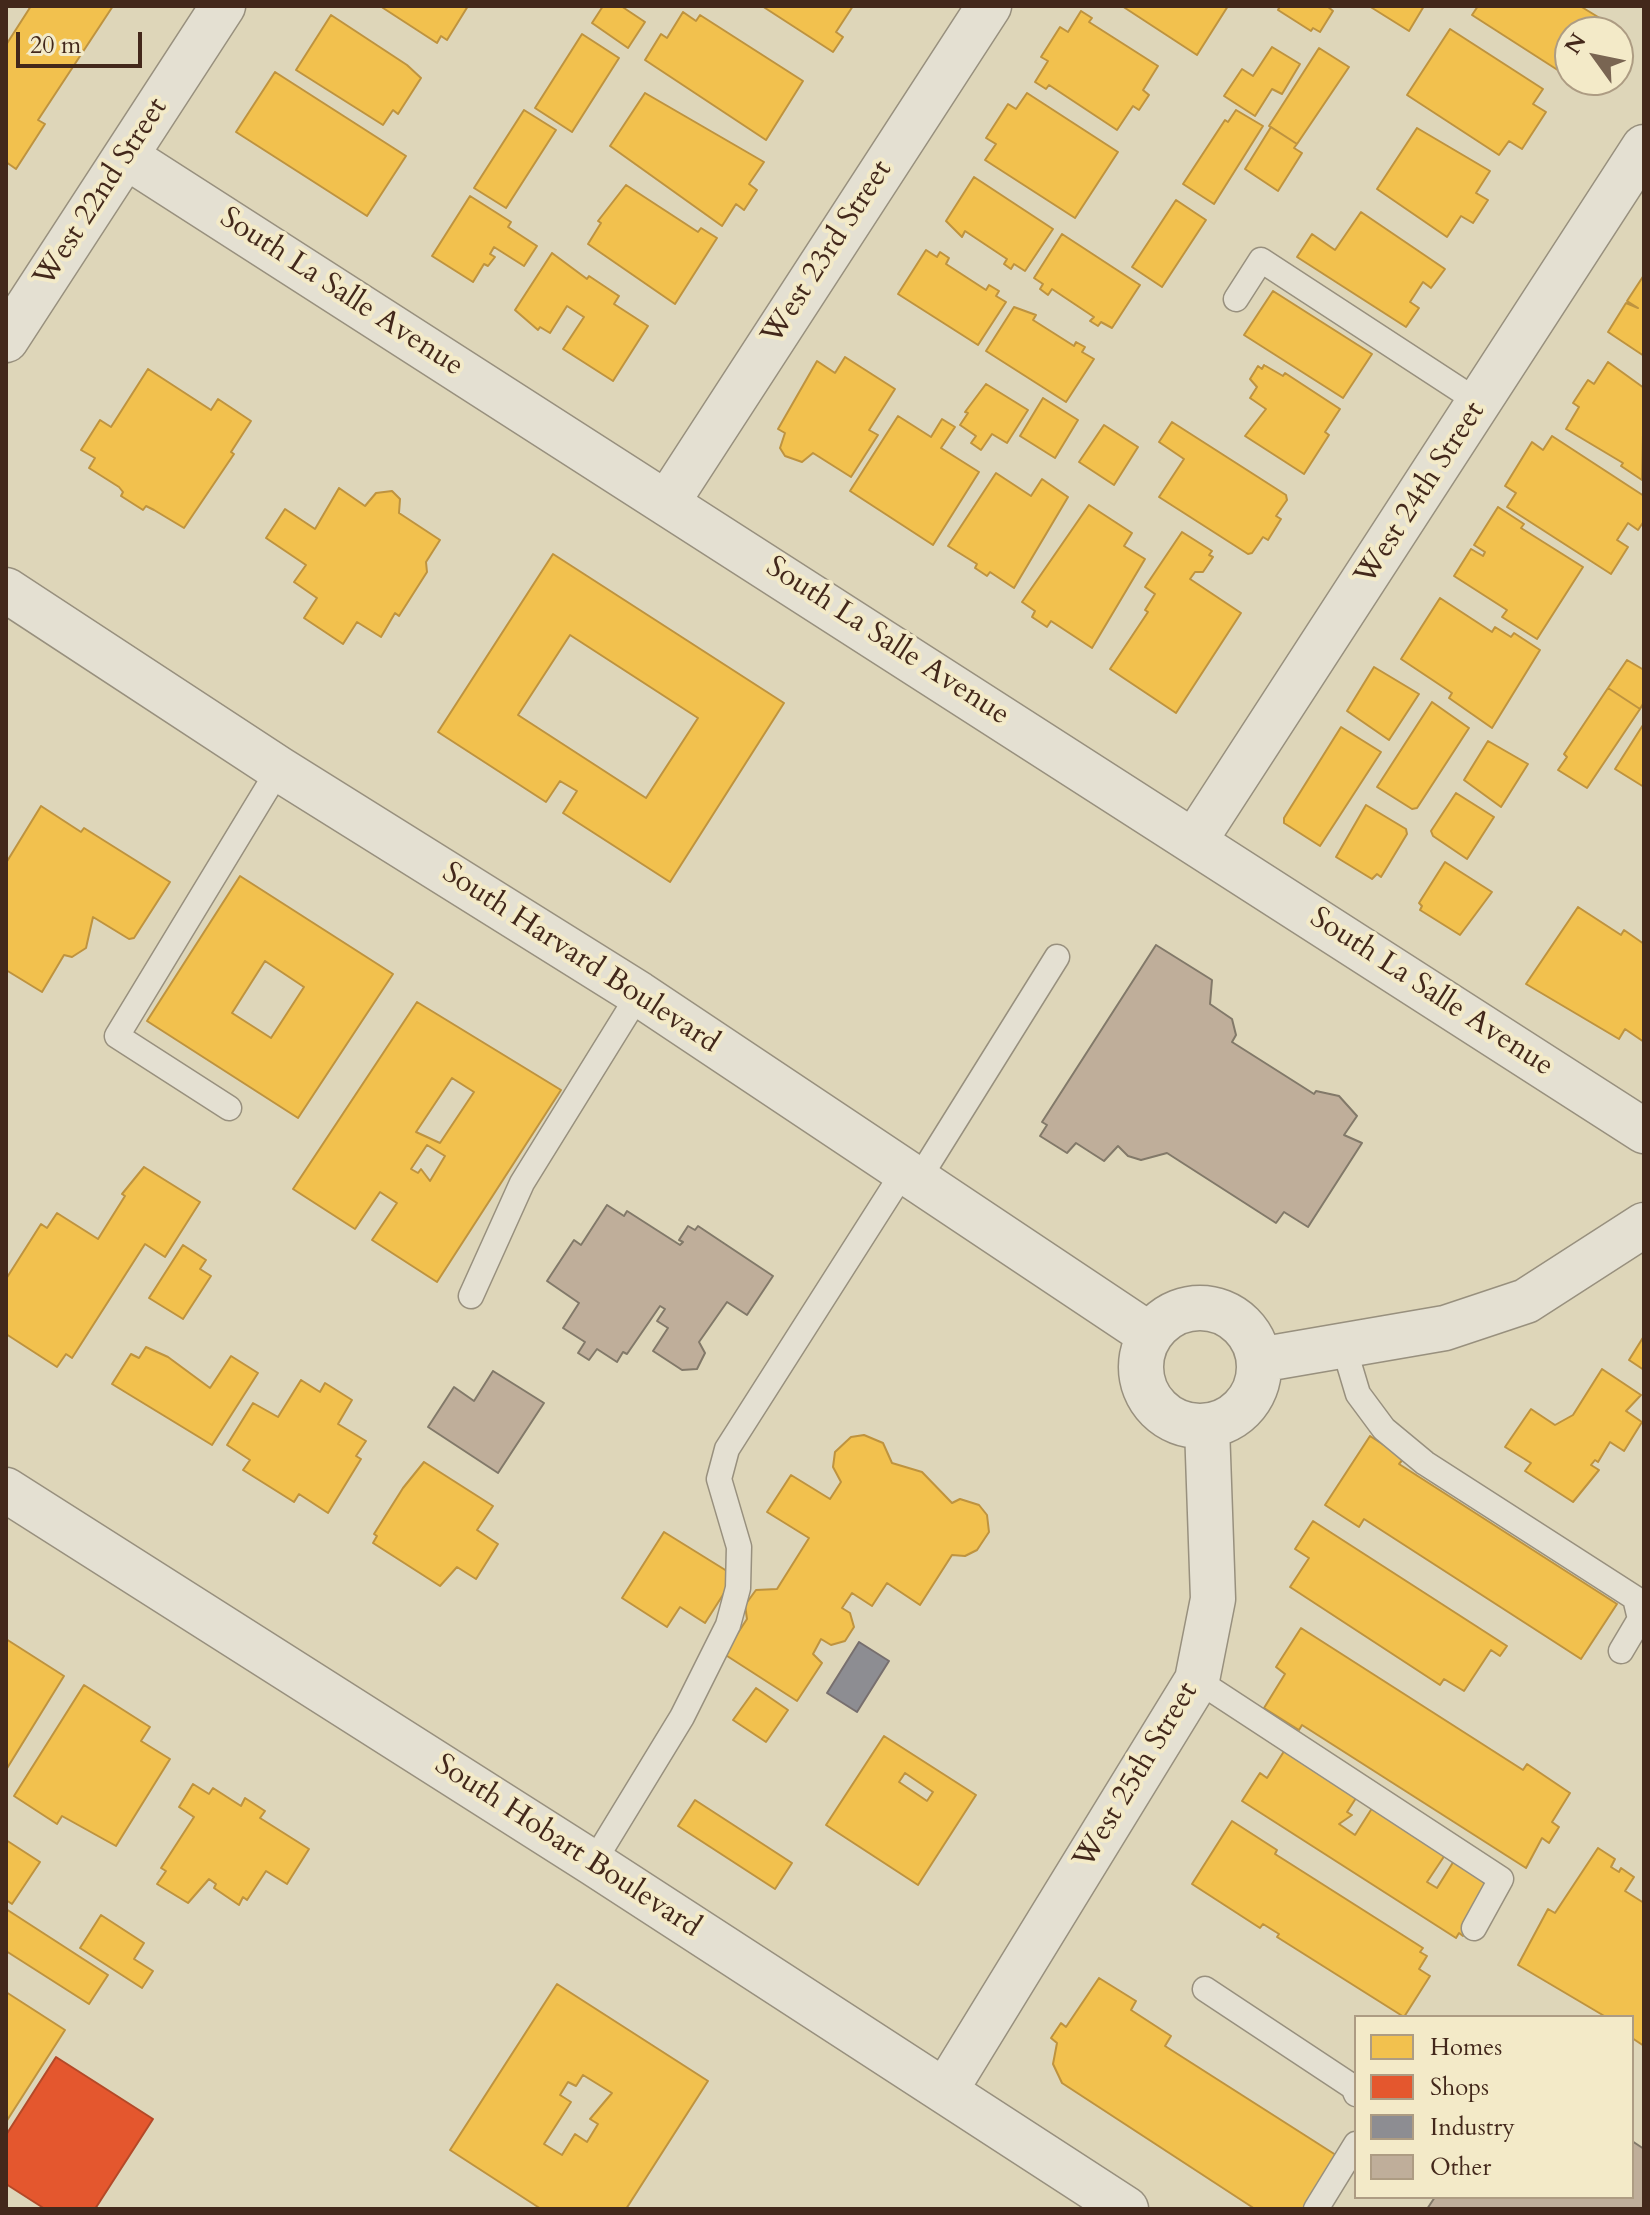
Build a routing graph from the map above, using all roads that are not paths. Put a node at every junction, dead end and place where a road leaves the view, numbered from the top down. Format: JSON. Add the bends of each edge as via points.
{"nodes":[{"id":1,"x":989,"y":6,"type":"edge"},
{"id":2,"x":218,"y":7,"type":"edge"},
{"id":3,"x":1644,"y":147,"type":"edge"},
{"id":4,"x":127,"y":157,"type":"junction"},
{"id":5,"x":1236,"y":299,"type":"dead end"},
{"id":6,"x":6,"y":340,"type":"edge"},
{"id":7,"x":1480,"y":403,"type":"junction"},
{"id":8,"x":668,"y":501,"type":"junction"},
{"id":9,"x":6,"y":590,"type":"edge"},
{"id":10,"x":279,"y":769,"type":"junction"},
{"id":11,"x":1195,"y":840,"type":"junction"},
{"id":12,"x":1057,"y":957,"type":"dead end"},
{"id":13,"x":639,"y":994,"type":"junction"},
{"id":14,"x":229,"y":1108,"type":"dead end"},
{"id":15,"x":1644,"y":1131,"type":"edge"},
{"id":16,"x":911,"y":1175,"type":"junction"},
{"id":17,"x":1644,"y":1225,"type":"edge"},
{"id":18,"x":471,"y":1296,"type":"dead end"},
{"id":19,"x":1150,"y":1335,"type":"junction"},
{"id":20,"x":1343,"y":1344,"type":"junction"},
{"id":21,"x":1259,"y":1360,"type":"junction"},
{"id":22,"x":1207,"y":1427,"type":"junction"},
{"id":23,"x":6,"y":1490,"type":"edge"},
{"id":24,"x":1621,"y":1651,"type":"dead end"},
{"id":25,"x":1197,"y":1680,"type":"junction"},
{"id":26,"x":593,"y":1863,"type":"junction"},
{"id":27,"x":1474,"y":1928,"type":"dead end"},
{"id":28,"x":1205,"y":1989,"type":"dead end"},
{"id":29,"x":1354,"y":2089,"type":"edge"},
{"id":30,"x":945,"y":2091,"type":"junction"},
{"id":31,"x":1354,"y":2147,"type":"edge"},
{"id":32,"x":1126,"y":2209,"type":"edge"},
{"id":33,"x":1316,"y":2209,"type":"edge"}],
"edges":[{"from":1,"to":8,"type":"street","name":"West 23rd Street"},
{"from":2,"to":4,"type":"street","name":"West 22nd Street"},
{"from":3,"to":7,"type":"street","name":"West 24th Street"},
{"from":4,"to":6,"type":"street","name":"West 22nd Street"},
{"from":4,"to":8,"type":"street","name":"South La Salle Avenue"},
{"from":5,"to":7,"type":"lane","via":[[1261,260]]},
{"from":7,"to":11,"type":"street","name":"West 24th Street"},
{"from":8,"to":11,"type":"street","name":"South La Salle Avenue"},
{"from":9,"to":10,"type":"street","name":"South Harvard Boulevard"},
{"from":10,"to":13,"type":"street","name":"South Harvard Boulevard"},
{"from":10,"to":14,"type":"lane","via":[[117,1036]]},
{"from":11,"to":15,"type":"street","name":"South La Salle Avenue"},
{"from":12,"to":16,"type":"lane"},
{"from":13,"to":16,"type":"street","name":"South Harvard Boulevard"},
{"from":13,"to":18,"type":"lane","via":[[522,1183]]},
{"from":16,"to":19,"type":"street","name":"South Harvard Boulevard"},
{"from":16,"to":26,"type":"lane","via":[[727,1449],[719,1479],[739,1547],[738,1588],[728,1625],[682,1717]]},
{"from":17,"to":20,"type":"street","via":[[1526,1301],[1445,1328]]},
{"from":19,"to":21,"type":"street","via":[[1177,1312],[1213,1309],[1245,1327]]},
{"from":19,"to":22,"type":"street","via":[[1140,1372],[1145,1391],[1155,1407],[1187,1426]]},
{"from":20,"to":21,"type":"street"},
{"from":20,"to":24,"type":"lane","via":[[1358,1394],[1384,1429],[1425,1463],[1635,1598],[1640,1619]]},
{"from":21,"to":22,"type":"street","via":[[1252,1396],[1225,1422]]},
{"from":22,"to":25,"type":"street","name":"West 25th Street","via":[[1213,1599]]},
{"from":23,"to":26,"type":"street","name":"South Hobart Boulevard"},
{"from":25,"to":27,"type":"lane","via":[[1501,1879]]},
{"from":25,"to":30,"type":"street","name":"West 25th Street"},
{"from":26,"to":30,"type":"street","name":"South Hobart Boulevard"},
{"from":28,"to":29,"type":"lane"},
{"from":30,"to":32,"type":"street","name":"South Hobart Boulevard"},
{"from":31,"to":33,"type":"lane"}]}
